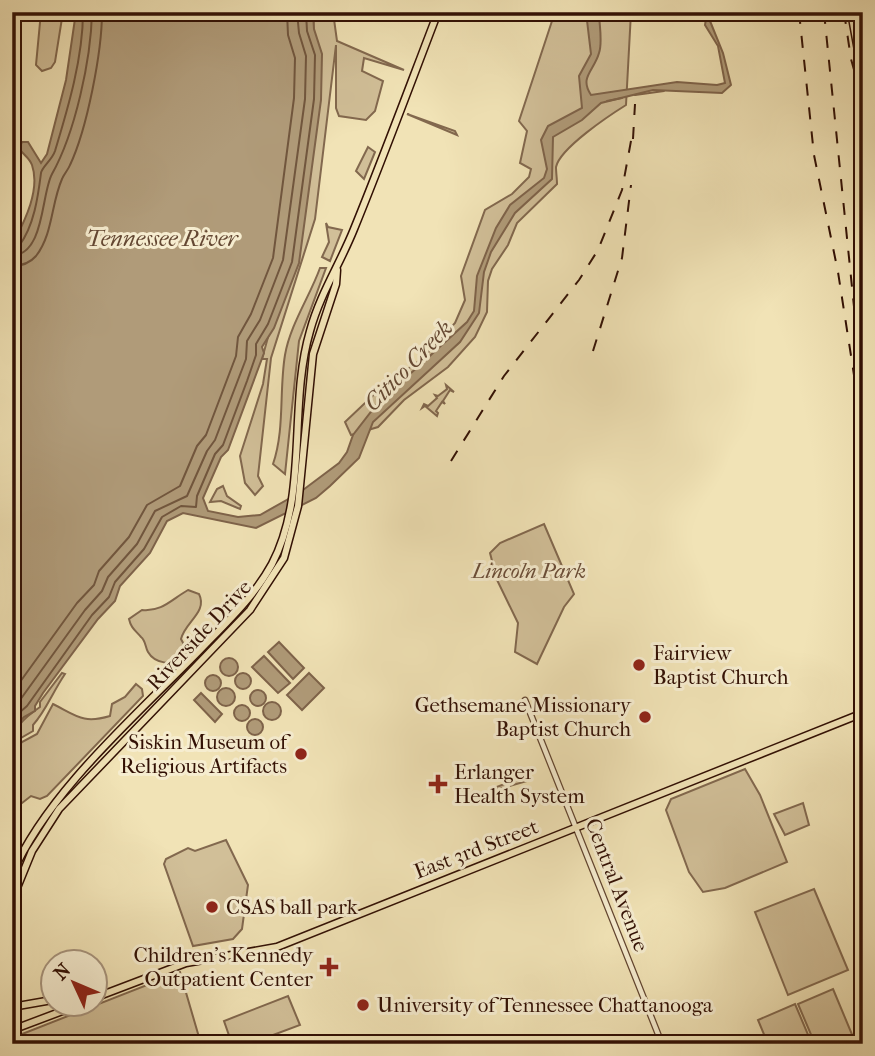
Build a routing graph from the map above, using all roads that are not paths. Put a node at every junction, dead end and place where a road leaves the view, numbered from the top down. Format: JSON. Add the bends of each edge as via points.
{"nodes":[{"id":1,"x":438,"y":12,"type":"edge"},
{"id":2,"x":851,"y":12,"type":"edge"},
{"id":3,"x":863,"y":78,"type":"edge"},
{"id":4,"x":337,"y":268,"type":"junction"},
{"id":5,"x":525,"y":700,"type":"dead end"},
{"id":6,"x":863,"y":713,"type":"edge"},
{"id":7,"x":578,"y":828,"type":"junction"},
{"id":8,"x":12,"y":874,"type":"edge"},
{"id":9,"x":12,"y":900,"type":"edge"},
{"id":10,"x":108,"y":993,"type":"edge"},
{"id":11,"x":38,"y":1002,"type":"edge"},
{"id":12,"x":12,"y":1007,"type":"edge"},
{"id":13,"x":43,"y":1018,"type":"edge"},
{"id":14,"x":12,"y":1030,"type":"edge"},
{"id":15,"x":662,"y":1044,"type":"edge"}],
"edges":[{"from":1,"to":4,"type":"main road","name":"Riverside Drive"},
{"from":2,"to":3,"type":"main road"},
{"from":4,"to":8,"type":"main road","name":"Riverside Drive","via":[[309,332],[288,516],[273,562],[243,606],[51,806]]},
{"from":4,"to":9,"type":"main road","name":"Riverside Drive","via":[[313,354],[296,522],[271,581],[250,610],[59,809],[32,851]]},
{"from":5,"to":7,"type":"street","name":"Central Avenue"},
{"from":6,"to":7,"type":"main road","name":"East 3rd Street"},
{"from":7,"to":10,"type":"main road","name":"East 3rd Street","via":[[277,947],[186,963]]},
{"from":7,"to":15,"type":"street","name":"Central Avenue"},
{"from":11,"to":12,"type":"main road"},
{"from":13,"to":14,"type":"main road"}]}
